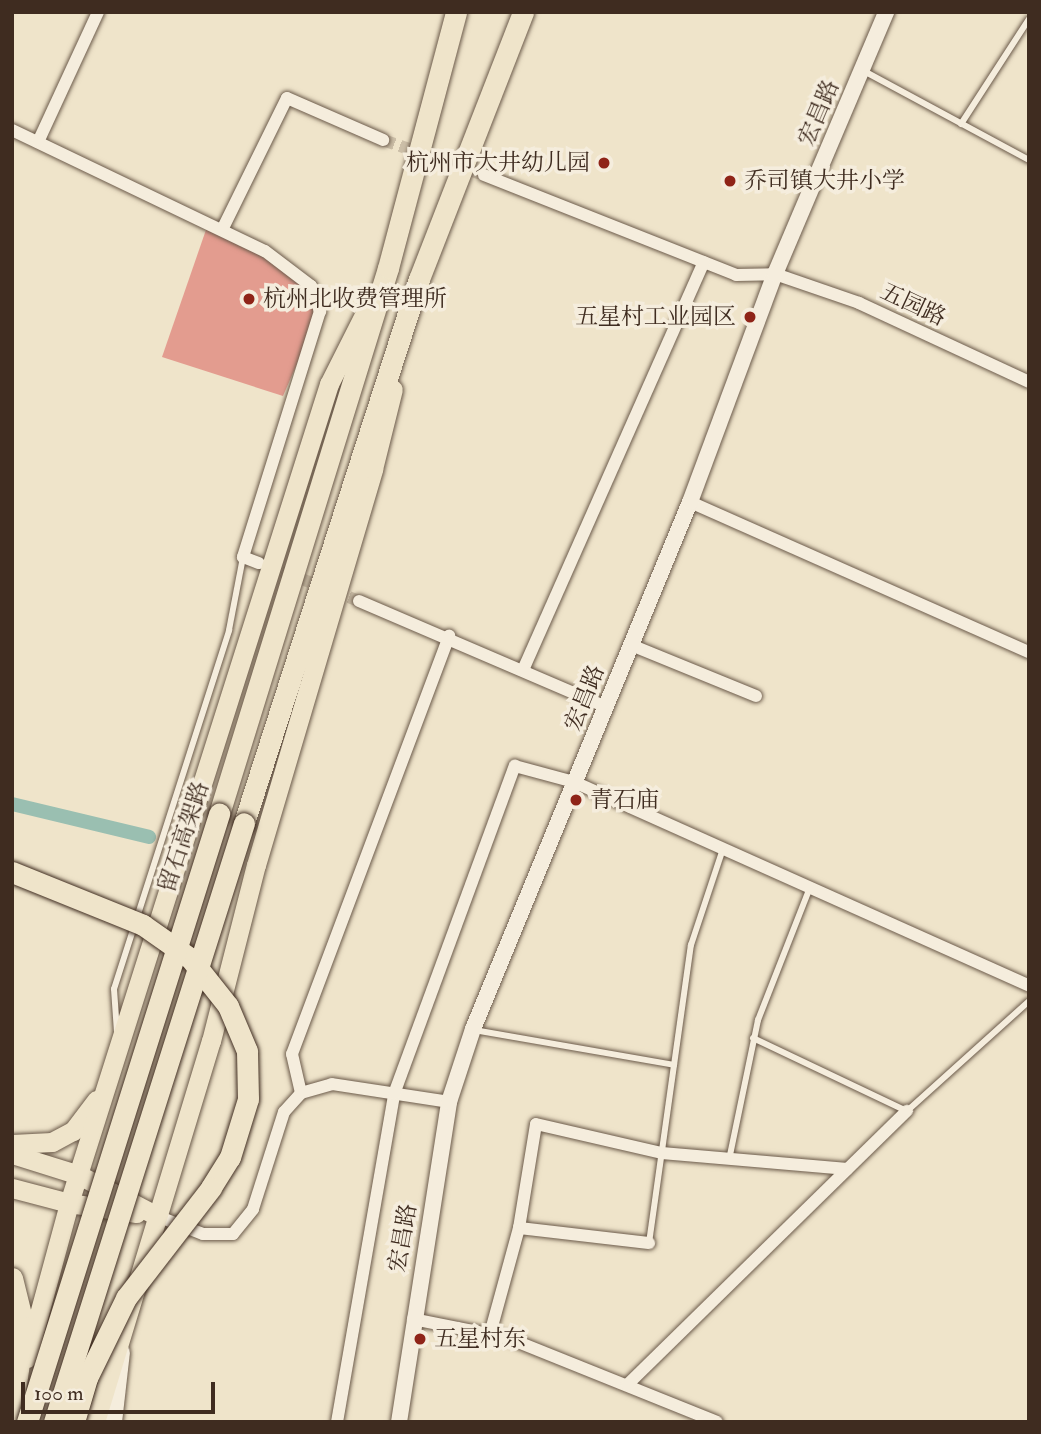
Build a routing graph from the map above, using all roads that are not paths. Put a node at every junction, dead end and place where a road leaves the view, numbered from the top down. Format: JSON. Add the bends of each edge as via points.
{"nodes":[{"id":1,"x":98,"y":12,"type":"edge"},
{"id":2,"x":456,"y":12,"type":"edge"},
{"id":3,"x":523,"y":12,"type":"edge"},
{"id":4,"x":887,"y":12,"type":"edge"},
{"id":5,"x":1029,"y":19,"type":"edge"},
{"id":6,"x":862,"y":70,"type":"junction"},
{"id":7,"x":961,"y":124,"type":"junction"},
{"id":8,"x":12,"y":131,"type":"edge"},
{"id":9,"x":383,"y":140,"type":"tunnel mouth"},
{"id":10,"x":38,"y":142,"type":"junction"},
{"id":11,"x":1029,"y":160,"type":"edge"},
{"id":12,"x":484,"y":175,"type":"tunnel mouth"},
{"id":13,"x":222,"y":230,"type":"junction"},
{"id":14,"x":704,"y":262,"type":"junction"},
{"id":15,"x":388,"y":268,"type":"junction"},
{"id":16,"x":775,"y":274,"type":"junction"},
{"id":17,"x":419,"y":279,"type":"junction"},
{"id":18,"x":1029,"y":382,"type":"edge"},
{"id":19,"x":690,"y":502,"type":"junction"},
{"id":20,"x":243,"y":557,"type":"junction"},
{"id":21,"x":259,"y":563,"type":"tunnel mouth"},
{"id":22,"x":359,"y":601,"type":"tunnel mouth"},
{"id":23,"x":449,"y":636,"type":"junction"},
{"id":24,"x":631,"y":645,"type":"junction"},
{"id":25,"x":1029,"y":652,"type":"edge"},
{"id":26,"x":523,"y":670,"type":"junction"},
{"id":27,"x":756,"y":696,"type":"dead end"},
{"id":28,"x":606,"y":707,"type":"junction"},
{"id":29,"x":574,"y":782,"type":"junction"},
{"id":30,"x":723,"y":849,"type":"junction"},
{"id":31,"x":12,"y":872,"type":"edge"},
{"id":32,"x":810,"y":887,"type":"junction"},
{"id":33,"x":1029,"y":986,"type":"edge"},
{"id":34,"x":1029,"y":1001,"type":"edge"},
{"id":35,"x":472,"y":1029,"type":"junction"},
{"id":36,"x":753,"y":1038,"type":"junction"},
{"id":37,"x":120,"y":1045,"type":"junction"},
{"id":38,"x":114,"y":1064,"type":"junction"},
{"id":39,"x":674,"y":1065,"type":"junction"},
{"id":40,"x":301,"y":1093,"type":"junction"},
{"id":41,"x":394,"y":1094,"type":"junction"},
{"id":42,"x":449,"y":1102,"type":"junction"},
{"id":43,"x":907,"y":1111,"type":"junction"},
{"id":44,"x":12,"y":1144,"type":"edge"},
{"id":45,"x":662,"y":1153,"type":"junction"},
{"id":46,"x":12,"y":1154,"type":"edge"},
{"id":47,"x":729,"y":1161,"type":"junction"},
{"id":48,"x":848,"y":1169,"type":"junction"},
{"id":49,"x":79,"y":1175,"type":"junction"},
{"id":50,"x":12,"y":1188,"type":"edge"},
{"id":51,"x":69,"y":1203,"type":"junction"},
{"id":52,"x":157,"y":1216,"type":"junction"},
{"id":53,"x":519,"y":1228,"type":"junction"},
{"id":54,"x":649,"y":1243,"type":"joint"},
{"id":55,"x":12,"y":1278,"type":"edge"},
{"id":56,"x":413,"y":1319,"type":"junction"},
{"id":57,"x":490,"y":1334,"type":"junction"},
{"id":58,"x":122,"y":1338,"type":"junction"},
{"id":59,"x":627,"y":1385,"type":"junction"},
{"id":60,"x":13,"y":1412,"type":"edge"},
{"id":61,"x":27,"y":1422,"type":"edge"},
{"id":62,"x":54,"y":1422,"type":"edge"},
{"id":63,"x":75,"y":1422,"type":"edge"},
{"id":64,"x":95,"y":1422,"type":"edge"},
{"id":65,"x":114,"y":1422,"type":"edge"},
{"id":66,"x":337,"y":1422,"type":"edge"},
{"id":67,"x":399,"y":1422,"type":"edge"},
{"id":68,"x":717,"y":1422,"type":"edge"}],
"edges":[{"from":1,"to":10,"type":"street"},
{"from":2,"to":15,"type":"highway","name":"留石高架路"},
{"from":3,"to":17,"type":"highway"},
{"from":4,"to":6,"type":"street","name":"宏昌路"},
{"from":5,"to":7,"type":"lane"},
{"from":6,"to":7,"type":"lane"},
{"from":6,"to":16,"type":"street","name":"宏昌路"},
{"from":7,"to":11,"type":"lane"},
{"from":8,"to":10,"type":"street"},
{"from":9,"to":13,"type":"street","via":[[286,99]]},
{"from":10,"to":13,"type":"street"},
{"from":12,"to":14,"type":"street"},
{"from":13,"to":20,"type":"street","via":[[265,251],[311,286],[320,312]]},
{"from":14,"to":16,"type":"street","via":[[736,275]]},
{"from":14,"to":26,"type":"street"},
{"from":15,"to":37,"type":"main road","via":[[329,384]]},
{"from":15,"to":61,"type":"highway","name":"留石高架路","bridge":true},
{"from":16,"to":18,"type":"street","name":"五园路","via":[[859,303]]},
{"from":16,"to":19,"type":"street","name":"宏昌路"},
{"from":17,"to":52,"type":"main road","via":[[373,469]]},
{"from":17,"to":62,"type":"highway","bridge":true},
{"from":19,"to":24,"type":"street","name":"宏昌路"},
{"from":19,"to":25,"type":"street"},
{"from":20,"to":21,"type":"street"},
{"from":20,"to":37,"type":"lane","via":[[229,630],[114,989],[113,1015]]},
{"from":22,"to":23,"type":"street"},
{"from":23,"to":26,"type":"street"},
{"from":23,"to":40,"type":"street","via":[[292,1054]]},
{"from":24,"to":27,"type":"street"},
{"from":24,"to":28,"type":"street","name":"宏昌路"},
{"from":26,"to":28,"type":"street"},
{"from":28,"to":29,"type":"street","name":"宏昌路"},
{"from":29,"to":30,"type":"street"},
{"from":29,"to":35,"type":"street","name":"宏昌路"},
{"from":29,"to":41,"type":"street","via":[[515,766]]},
{"from":30,"to":32,"type":"street"},
{"from":30,"to":39,"type":"lane","via":[[691,944]]},
{"from":31,"to":63,"type":"highway","bridge":true,"via":[[143,925],[190,958],[229,1006],[247,1051],[248,1098],[230,1157],[127,1298],[87,1378]]},
{"from":32,"to":33,"type":"street"},
{"from":32,"to":36,"type":"lane","via":[[768,988]]},
{"from":34,"to":43,"type":"lane"},
{"from":35,"to":39,"type":"lane"},
{"from":35,"to":42,"type":"street","name":"宏昌路"},
{"from":36,"to":43,"type":"lane"},
{"from":36,"to":47,"type":"lane"},
{"from":37,"to":38,"type":"main road"},
{"from":38,"to":44,"type":"main road","via":[[90,1111],[73,1131],[35,1146]]},
{"from":38,"to":49,"type":"main road"},
{"from":39,"to":45,"type":"lane"},
{"from":40,"to":41,"type":"street","via":[[332,1084]]},
{"from":40,"to":52,"type":"street","via":[[284,1112],[253,1209],[233,1234],[203,1234]]},
{"from":41,"to":42,"type":"street"},
{"from":41,"to":66,"type":"street"},
{"from":42,"to":56,"type":"street","name":"宏昌路"},
{"from":43,"to":48,"type":"street"},
{"from":45,"to":47,"type":"street"},
{"from":45,"to":53,"type":"street","via":[[536,1125]]},
{"from":45,"to":54,"type":"lane"},
{"from":46,"to":49,"type":"main road"},
{"from":47,"to":48,"type":"street"},
{"from":48,"to":59,"type":"street"},
{"from":49,"to":51,"type":"main road"},
{"from":49,"to":52,"type":"main road"},
{"from":50,"to":51,"type":"main road"},
{"from":51,"to":52,"type":"main road"},
{"from":51,"to":60,"type":"main road"},
{"from":52,"to":58,"type":"main road"},
{"from":53,"to":54,"type":"street"},
{"from":53,"to":57,"type":"street"},
{"from":55,"to":60,"type":"highway","via":[[24,1327]]},
{"from":56,"to":57,"type":"street"},
{"from":56,"to":67,"type":"street","name":"宏昌路"},
{"from":57,"to":59,"type":"street"},
{"from":58,"to":64,"type":"main road"},
{"from":58,"to":65,"type":"main road"},
{"from":59,"to":68,"type":"street"}]}
